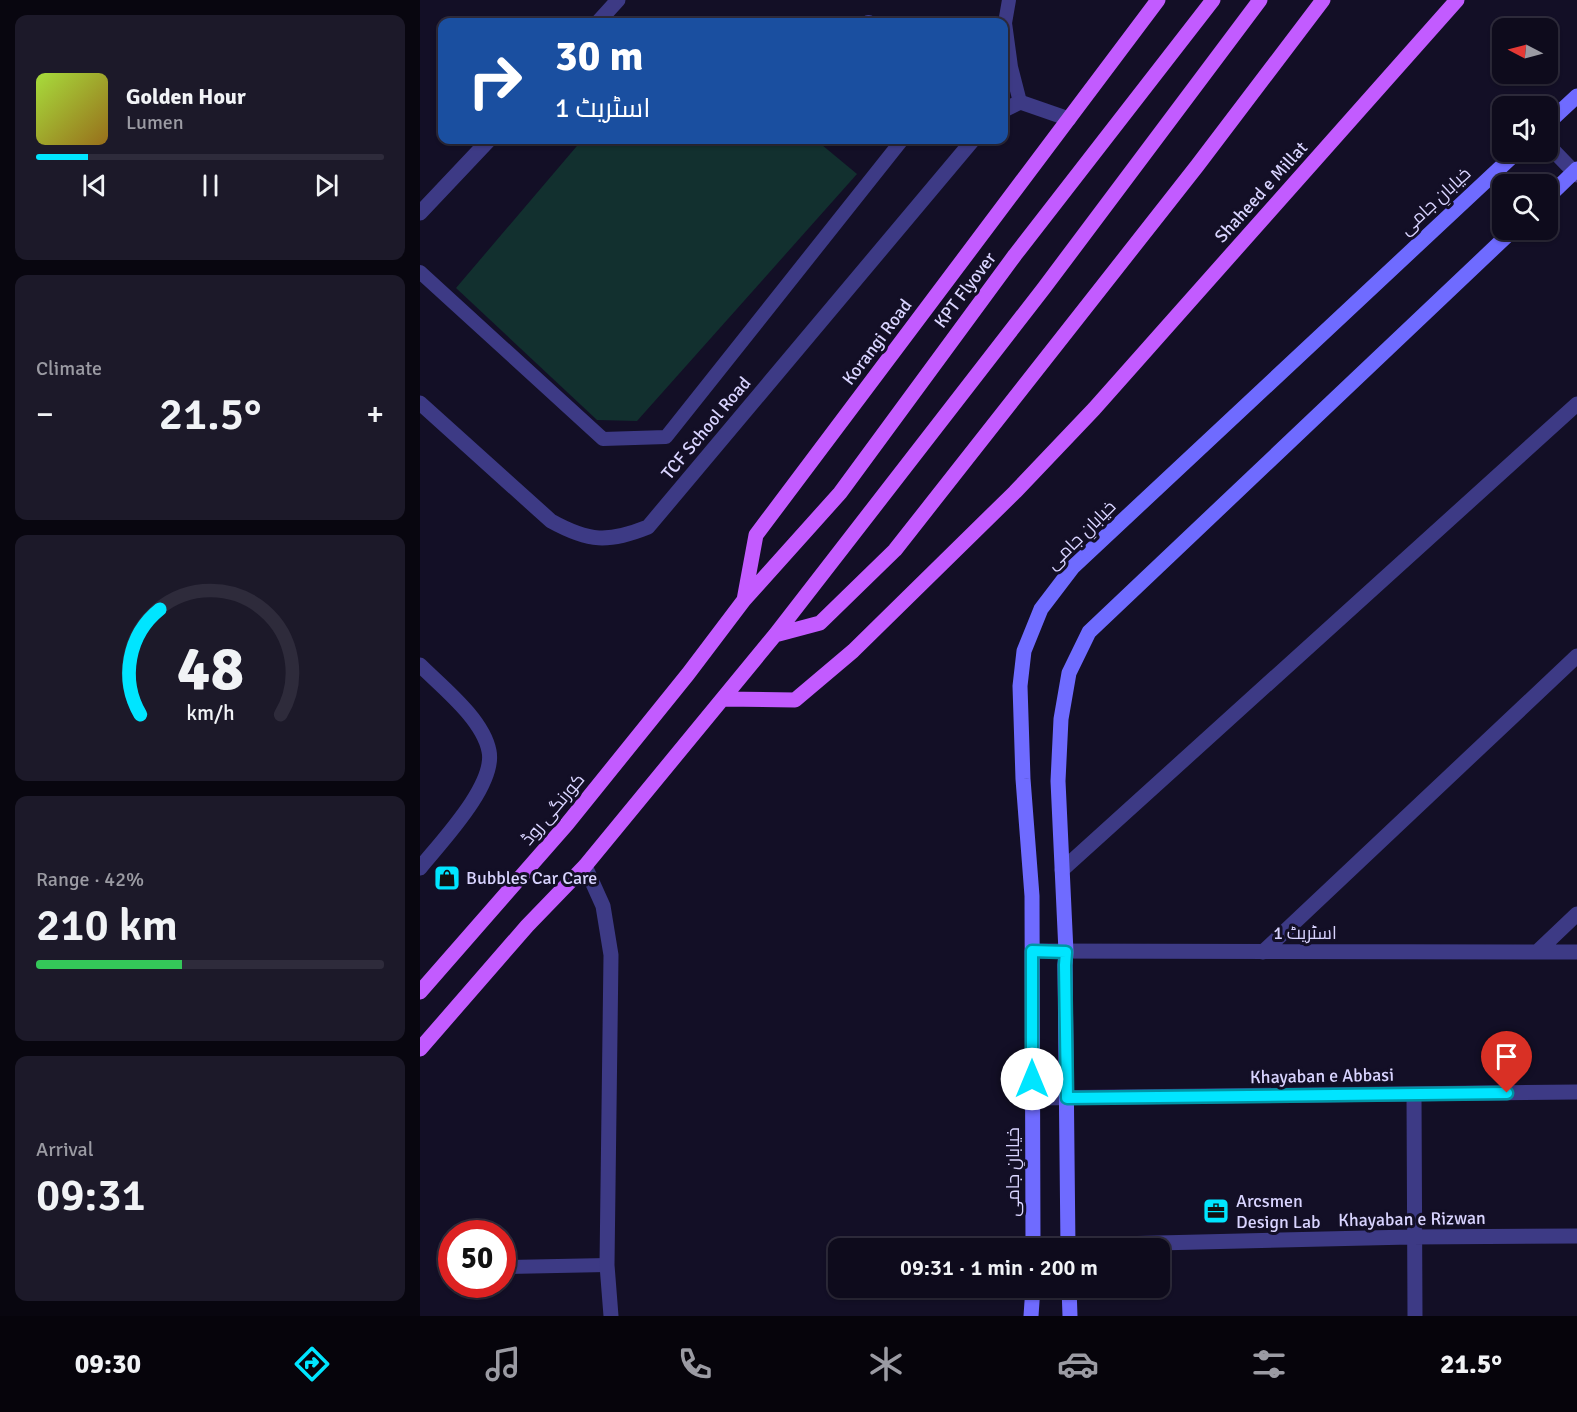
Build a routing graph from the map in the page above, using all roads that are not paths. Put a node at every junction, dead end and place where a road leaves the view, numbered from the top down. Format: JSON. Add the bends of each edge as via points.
{"nodes":[{"id":1,"x":618,"y":0,"type":"edge"},
{"id":2,"x":1009,"y":0,"type":"edge"},
{"id":3,"x":1214,"y":0,"type":"edge"},
{"id":4,"x":1260,"y":0,"type":"edge"},
{"id":5,"x":1323,"y":0,"type":"edge"},
{"id":6,"x":1457,"y":0,"type":"edge"},
{"id":7,"x":1156,"y":1,"type":"edge"},
{"id":8,"x":602,"y":18,"type":"edge"},
{"id":9,"x":1006,"y":18,"type":"edge"},
{"id":10,"x":1008,"y":45,"type":"edge"},
{"id":11,"x":1577,"y":96,"type":"edge"},
{"id":12,"x":1020,"y":102,"type":"junction"},
{"id":13,"x":1008,"y":108,"type":"edge"},
{"id":14,"x":1558,"y":114,"type":"edge"},
{"id":15,"x":1069,"y":119,"type":"junction"},
{"id":16,"x":485,"y":144,"type":"edge"},
{"id":17,"x":899,"y":144,"type":"edge"},
{"id":18,"x":969,"y":144,"type":"edge"},
{"id":19,"x":1558,"y":155,"type":"edge"},
{"id":20,"x":1506,"y":162,"type":"edge"},
{"id":21,"x":1576,"y":172,"type":"edge"},
{"id":22,"x":1558,"y":188,"type":"edge"},
{"id":23,"x":420,"y":213,"type":"edge"},
{"id":24,"x":1503,"y":240,"type":"edge"},
{"id":25,"x":420,"y":272,"type":"edge"},
{"id":26,"x":420,"y":403,"type":"edge"},
{"id":27,"x":1577,"y":404,"type":"edge"},
{"id":28,"x":744,"y":600,"type":"junction"},
{"id":29,"x":775,"y":635,"type":"junction"},
{"id":30,"x":1577,"y":656,"type":"edge"},
{"id":31,"x":420,"y":665,"type":"edge"},
{"id":32,"x":719,"y":705,"type":"junction"},
{"id":33,"x":585,"y":866,"type":"junction"},
{"id":34,"x":420,"y":868,"type":"edge"},
{"id":35,"x":1062,"y":870,"type":"junction"},
{"id":36,"x":1577,"y":914,"type":"edge"},
{"id":37,"x":1263,"y":952,"type":"junction"},
{"id":38,"x":1537,"y":952,"type":"junction"},
{"id":39,"x":1577,"y":952,"type":"edge"},
{"id":40,"x":1032,"y":957,"type":"junction"},
{"id":41,"x":1066,"y":958,"type":"junction"},
{"id":42,"x":420,"y":992,"type":"edge"},
{"id":43,"x":420,"y":1049,"type":"edge"},
{"id":44,"x":1577,"y":1092,"type":"edge"},
{"id":45,"x":1414,"y":1094,"type":"junction"},
{"id":46,"x":1033,"y":1098,"type":"junction"},
{"id":47,"x":1067,"y":1098,"type":"junction"},
{"id":48,"x":1577,"y":1236,"type":"edge"},
{"id":49,"x":1033,"y":1238,"type":"edge"},
{"id":50,"x":1068,"y":1238,"type":"edge"},
{"id":51,"x":1414,"y":1238,"type":"junction"},
{"id":52,"x":1170,"y":1244,"type":"edge"},
{"id":53,"x":607,"y":1265,"type":"junction"},
{"id":54,"x":516,"y":1267,"type":"edge"},
{"id":55,"x":1032,"y":1298,"type":"edge"},
{"id":56,"x":1069,"y":1298,"type":"edge"},
{"id":57,"x":611,"y":1316,"type":"edge"},
{"id":58,"x":1031,"y":1316,"type":"edge"},
{"id":59,"x":1070,"y":1316,"type":"edge"},
{"id":60,"x":1415,"y":1316,"type":"edge"}],
"edges":[{"from":1,"to":8,"type":"street"},
{"from":2,"to":9,"type":"lane"},
{"from":3,"to":28,"type":"main road","name":"KPT Flyover","via":[[1015,255],[840,493]]},
{"from":4,"to":29,"type":"main road","via":[[1044,288]]},
{"from":5,"to":29,"type":"main road","via":[[895,550],[820,622]]},
{"from":6,"to":32,"type":"main road","name":"Shaheed e Millat","via":[[1095,409],[853,651],[795,700]]},
{"from":7,"to":15,"type":"main road","name":"Korangi Road"},
{"from":10,"to":12,"type":"lane"},
{"from":11,"to":14,"type":"main road"},
{"from":12,"to":13,"type":"street"},
{"from":12,"to":15,"type":"street"},
{"from":15,"to":28,"type":"main road","name":"Korangi Road","via":[[756,535]]},
{"from":16,"to":23,"type":"street"},
{"from":17,"to":25,"type":"lane","via":[[666,437],[603,439]]},
{"from":18,"to":26,"type":"street","name":"TCF School Road","via":[[648,527],[625,536],[600,539],[574,533],[551,521]]},
{"from":19,"to":21,"type":"street"},
{"from":20,"to":40,"type":"main road","name":"خیابانِ جامی","via":[[1073,567],[1041,609],[1024,651],[1020,686]]},
{"from":21,"to":22,"type":"main road"},
{"from":24,"to":35,"type":"main road","via":[[1089,632],[1069,673],[1061,719],[1058,781]]},
{"from":27,"to":35,"type":"street"},
{"from":28,"to":42,"type":"main road","name":"کورنگی روڈ","via":[[567,824]]},
{"from":29,"to":32,"type":"main road"},
{"from":30,"to":37,"type":"street"},
{"from":31,"to":34,"type":"street","via":[[462,706],[482,733],[490,766],[474,800]]},
{"from":32,"to":33,"type":"main road"},
{"from":33,"to":43,"type":"main road"},
{"from":33,"to":53,"type":"street","via":[[603,906],[611,955]]},
{"from":35,"to":41,"type":"main road"},
{"from":36,"to":38,"type":"street"},
{"from":37,"to":38,"type":"street","name":"اسٹریٹ 1"},
{"from":37,"to":41,"type":"street","name":"اسٹریٹ 1"},
{"from":38,"to":39,"type":"street","name":"اسٹریٹ 1"},
{"from":40,"to":41,"type":"street","name":"اسٹریٹ 1"},
{"from":40,"to":46,"type":"main road","name":"خیابانِ جامی"},
{"from":41,"to":47,"type":"main road"},
{"from":44,"to":45,"type":"street","name":"Khayaban e Abbasi"},
{"from":45,"to":47,"type":"street","name":"Khayaban e Abbasi"},
{"from":45,"to":51,"type":"street"},
{"from":46,"to":47,"type":"street","name":"Khayaban e Abbasi"},
{"from":46,"to":49,"type":"main road","name":"خیابانِ جامی"},
{"from":47,"to":50,"type":"main road"},
{"from":48,"to":51,"type":"street","name":"Khayaban e Rizwan"},
{"from":51,"to":52,"type":"street","name":"Khayaban e Rizwan"},
{"from":51,"to":60,"type":"street"},
{"from":53,"to":54,"type":"lane"},
{"from":53,"to":57,"type":"street"},
{"from":55,"to":58,"type":"main road"},
{"from":56,"to":59,"type":"main road"}]}
